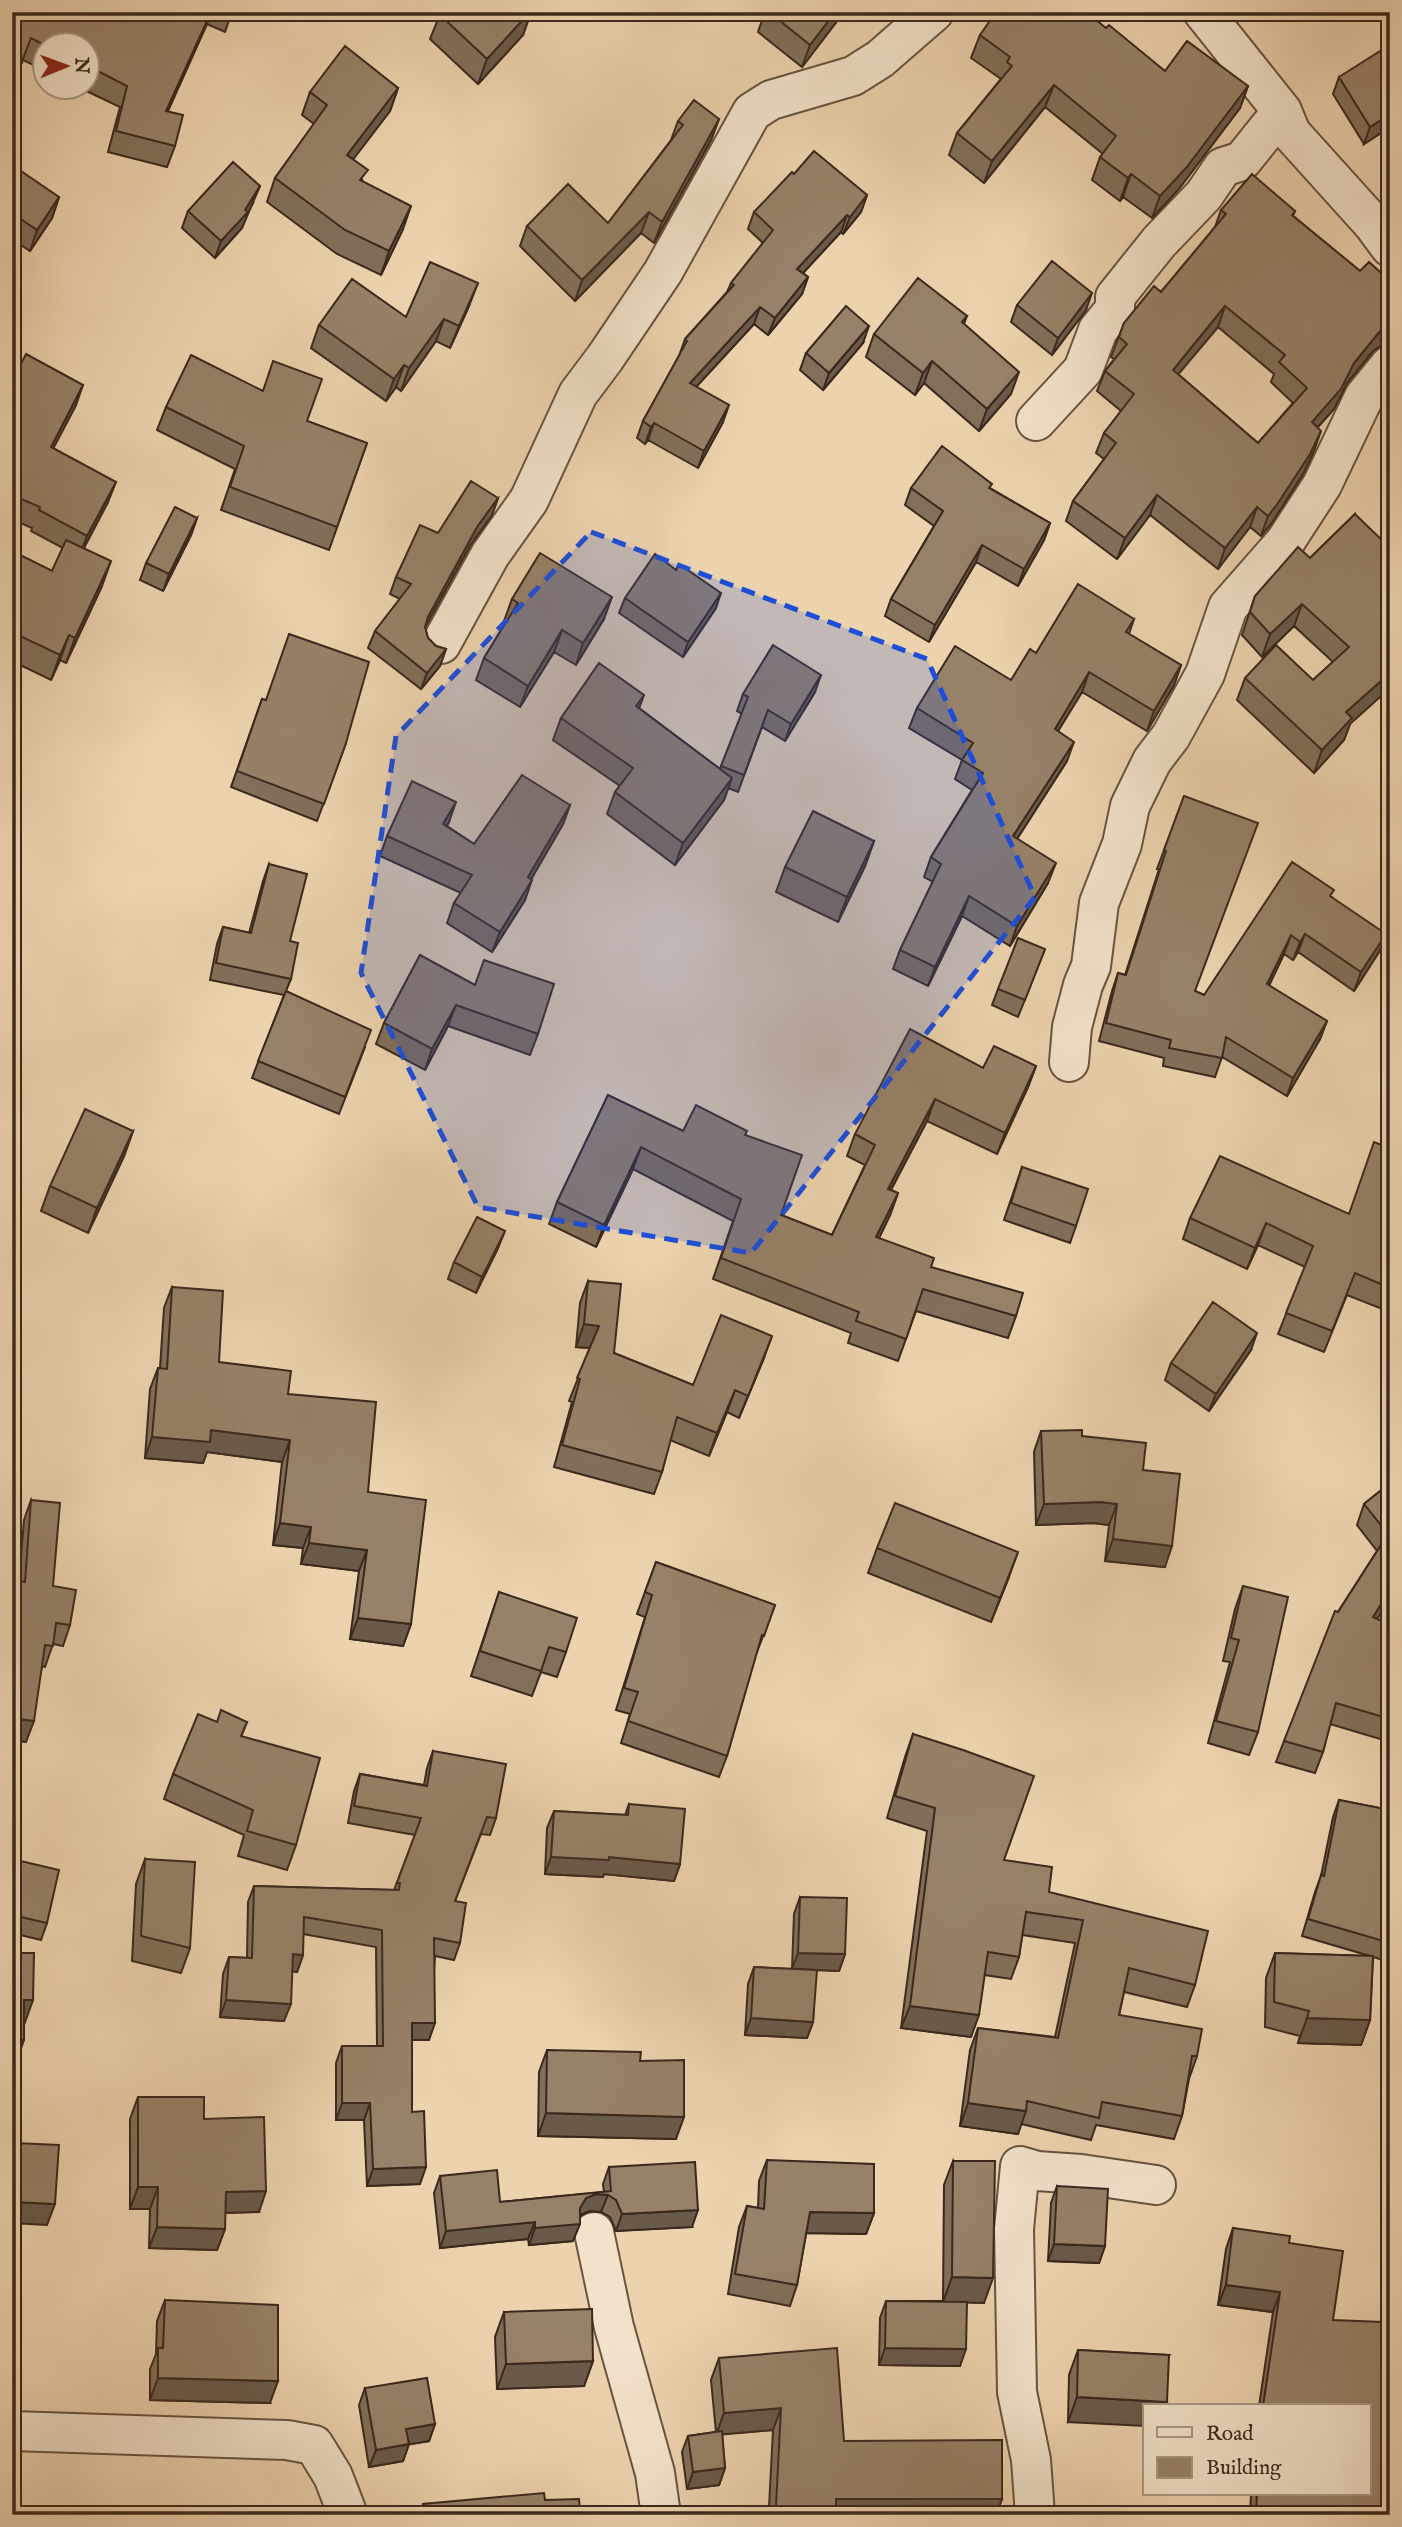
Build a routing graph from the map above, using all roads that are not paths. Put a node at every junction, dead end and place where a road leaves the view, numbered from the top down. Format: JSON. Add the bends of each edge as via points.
{"nodes":[{"id":1,"x":934,"y":12,"type":"edge"},
{"id":2,"x":1203,"y":12,"type":"edge"},
{"id":3,"x":1282,"y":111,"type":"junction"},
{"id":4,"x":1390,"y":247,"type":"edge"},
{"id":5,"x":1390,"y":365,"type":"edge"},
{"id":6,"x":1036,"y":421,"type":"dead end"},
{"id":7,"x":441,"y":644,"type":"edge"},
{"id":8,"x":1069,"y":1062,"type":"dead end"},
{"id":9,"x":1156,"y":2185,"type":"dead end"},
{"id":10,"x":594,"y":2232,"type":"dead end"},
{"id":11,"x":12,"y":2431,"type":"edge"},
{"id":12,"x":348,"y":2515,"type":"edge"},
{"id":13,"x":661,"y":2515,"type":"edge"},
{"id":14,"x":1035,"y":2515,"type":"edge"}],
"edges":[{"from":1,"to":7,"type":"street","via":[[853,76],[771,100],[752,113],[663,272],[578,394],[529,500],[490,555]]},
{"from":2,"to":3,"type":"street"},
{"from":3,"to":4,"type":"street","via":[[1291,133]]},
{"from":3,"to":6,"type":"street","via":[[1242,161],[1223,167],[1115,297],[1115,309],[1098,330],[1083,370]]},
{"from":5,"to":8,"type":"street","via":[[1364,397],[1322,485],[1285,542],[1228,607],[1205,674],[1130,806],[1122,844],[1099,903],[1091,966],[1072,1027]]},
{"from":9,"to":14,"type":"street","via":[[1020,2166],[1014,2229],[1017,2392],[1031,2460]]},
{"from":10,"to":13,"type":"street","via":[[614,2327],[656,2473]]},
{"from":11,"to":12,"type":"street","via":[[287,2440],[314,2445],[333,2476]]}]}
